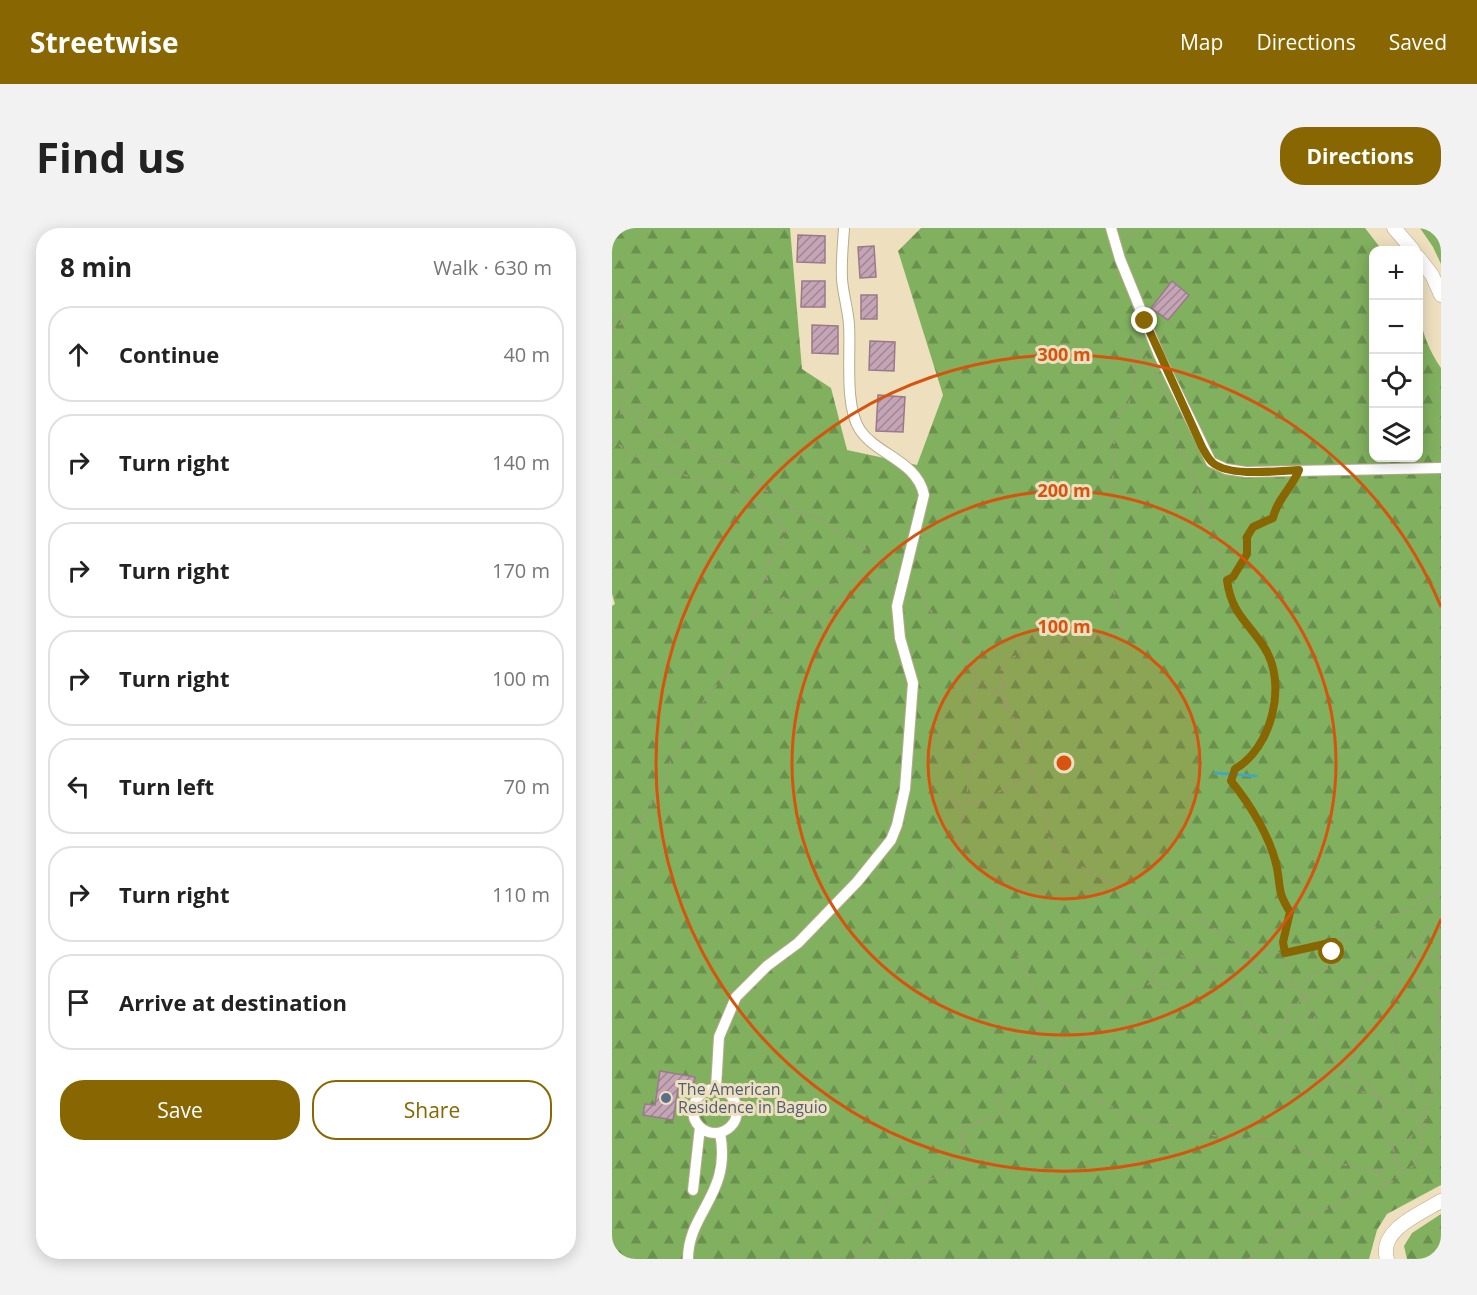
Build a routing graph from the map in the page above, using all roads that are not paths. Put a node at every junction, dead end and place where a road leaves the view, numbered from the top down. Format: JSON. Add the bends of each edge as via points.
{"nodes":[{"id":1,"x":844,"y":228,"type":"edge"},
{"id":2,"x":1394,"y":228,"type":"edge"},
{"id":3,"x":1112,"y":234,"type":"edge"},
{"id":4,"x":1410,"y":246,"type":"edge"},
{"id":5,"x":1423,"y":263,"type":"edge"},
{"id":6,"x":1441,"y":295,"type":"edge"},
{"id":7,"x":1441,"y":468,"type":"edge"},
{"id":8,"x":716,"y":1088,"type":"junction"},
{"id":9,"x":700,"y":1127,"type":"junction"},
{"id":10,"x":720,"y":1133,"type":"junction"},
{"id":11,"x":693,"y":1190,"type":"dead end"},
{"id":12,"x":1441,"y":1201,"type":"edge"},
{"id":13,"x":688,"y":1259,"type":"edge"},
{"id":14,"x":1387,"y":1259,"type":"edge"}],
"edges":[{"from":1,"to":8,"type":"street","via":[[842,276],[855,418],[861,431],[908,469],[923,492],[898,591],[898,627],[914,683],[905,789],[891,840],[857,882],[798,943],[747,983],[736,997],[719,1037]]},
{"from":2,"to":4,"type":"main road"},
{"from":3,"to":7,"type":"street","via":[[1145,321],[1211,462],[1246,472]]},
{"from":5,"to":6,"type":"main road"},
{"from":8,"to":9,"type":"street","via":[[699,1094],[694,1102],[694,1120]]},
{"from":8,"to":10,"type":"street","via":[[731,1095],[738,1109],[733,1124]]},
{"from":9,"to":10,"type":"street"},
{"from":9,"to":11,"type":"street"},
{"from":10,"to":13,"type":"street","via":[[720,1179],[694,1231]]},
{"from":12,"to":14,"type":"main road","via":[[1409,1220],[1389,1238]]}]}
